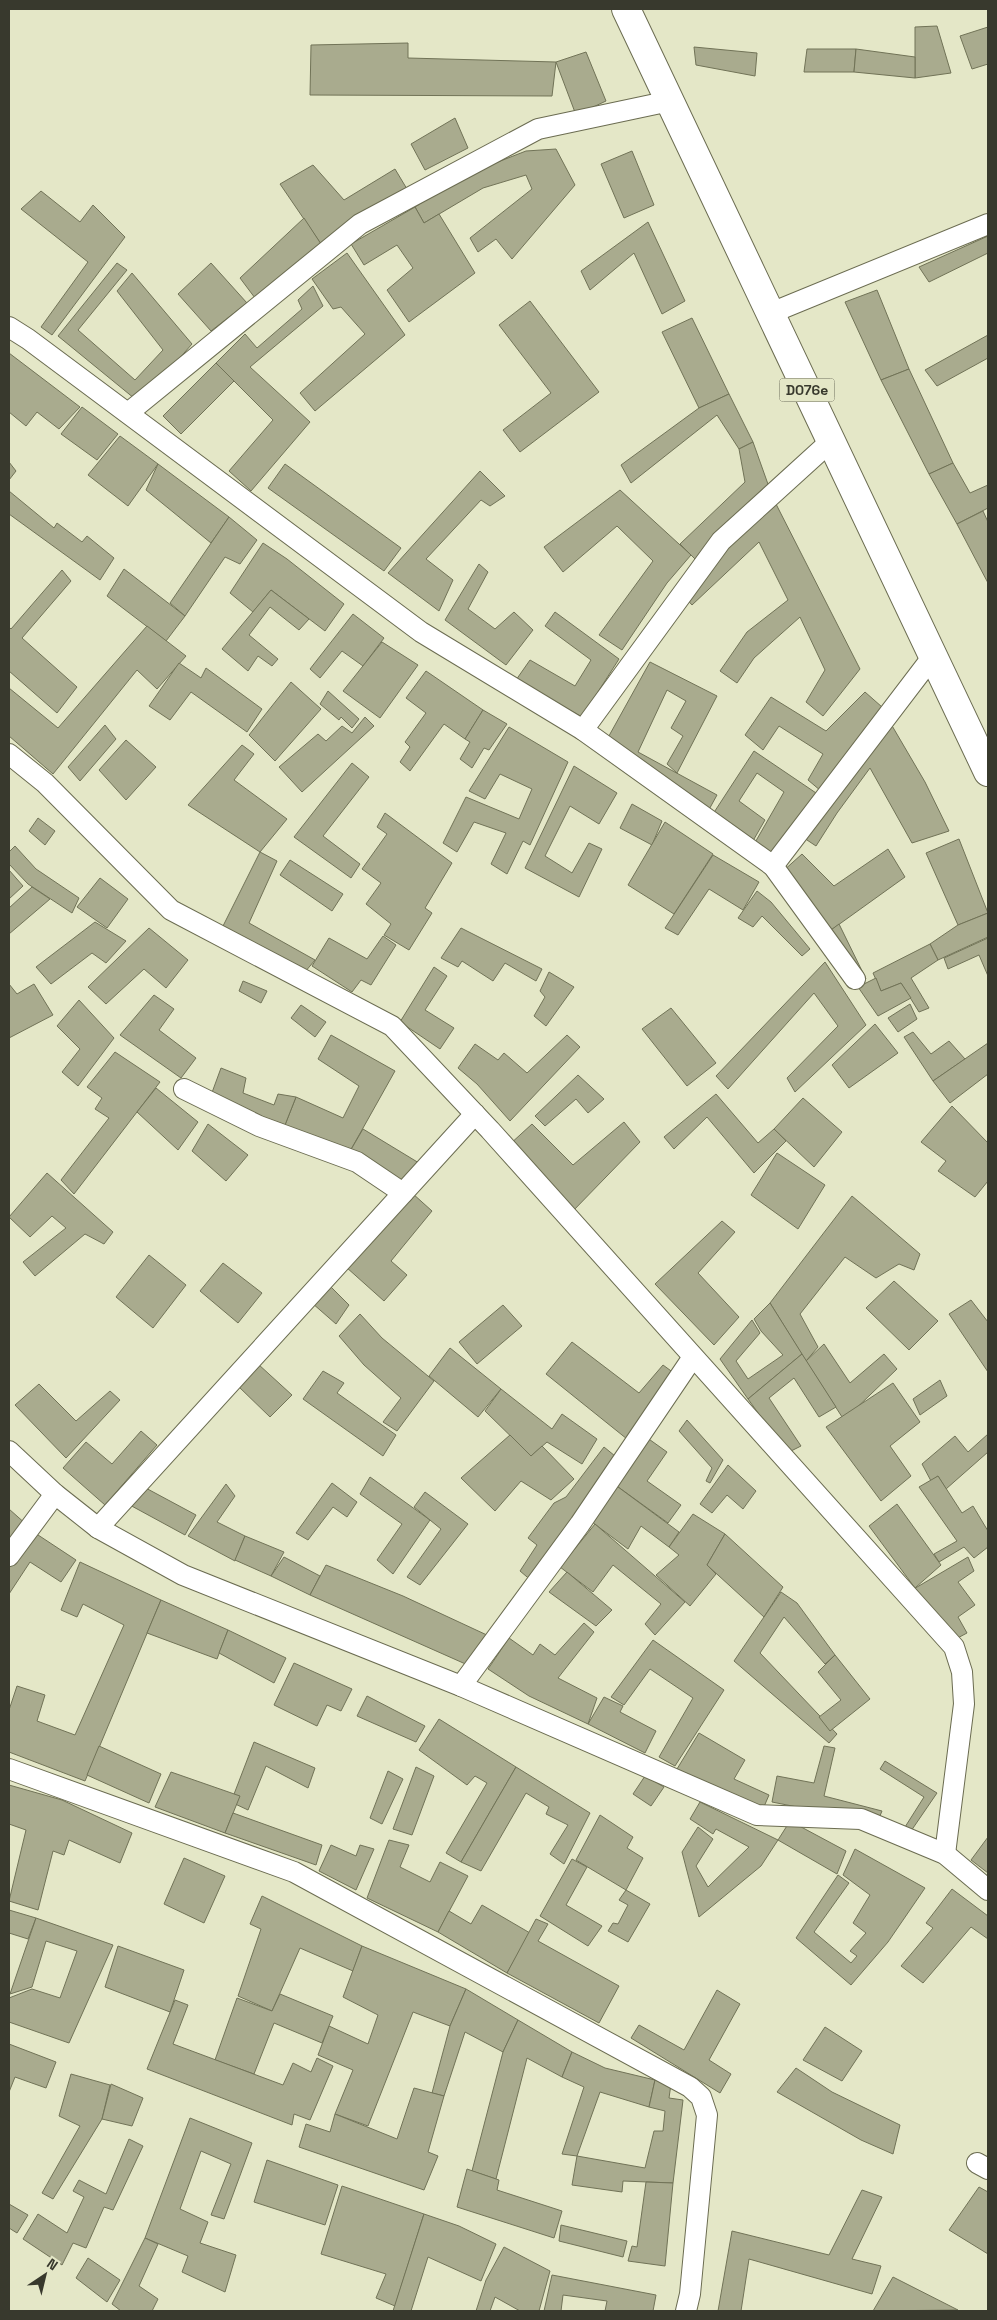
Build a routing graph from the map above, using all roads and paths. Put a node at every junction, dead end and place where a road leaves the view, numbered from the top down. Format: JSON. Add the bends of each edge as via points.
{"nodes":[{"id":1,"x":626,"y":9,"type":"edge"},
{"id":2,"x":670,"y":101,"type":"junction"},
{"id":3,"x":988,"y":224,"type":"edge"},
{"id":4,"x":771,"y":313,"type":"junction"},
{"id":5,"x":9,"y":327,"type":"edge"},
{"id":6,"x":128,"y":413,"type":"junction"},
{"id":7,"x":831,"y":441,"type":"junction"},
{"id":8,"x":933,"y":656,"type":"junction"},
{"id":9,"x":583,"y":730,"type":"junction"},
{"id":10,"x":9,"y":754,"type":"edge"},
{"id":11,"x":986,"y":759,"type":"edge"},
{"id":12,"x":773,"y":866,"type":"junction"},
{"id":13,"x":855,"y":979,"type":"dead end"},
{"id":14,"x":184,"y":1089,"type":"dead end"},
{"id":15,"x":475,"y":1114,"type":"junction"},
{"id":16,"x":403,"y":1193,"type":"junction"},
{"id":17,"x":693,"y":1357,"type":"junction"},
{"id":18,"x":9,"y":1451,"type":"edge"},
{"id":19,"x":55,"y":1494,"type":"junction"},
{"id":20,"x":98,"y":1528,"type":"junction"},
{"id":21,"x":9,"y":1556,"type":"edge"},
{"id":22,"x":461,"y":1686,"type":"junction"},
{"id":23,"x":9,"y":1769,"type":"edge"},
{"id":24,"x":945,"y":1854,"type":"junction"},
{"id":25,"x":988,"y":1890,"type":"edge"},
{"id":26,"x":686,"y":2311,"type":"edge"}],
"edges":[{"from":1,"to":2,"type":"main road","number":"D076e"},
{"from":2,"to":4,"type":"main road","number":"D076e"},
{"from":2,"to":6,"type":"street","via":[[538,129],[360,224]]},
{"from":3,"to":4,"type":"street"},
{"from":4,"to":7,"type":"main road","number":"D076e"},
{"from":5,"to":6,"type":"street"},
{"from":6,"to":9,"type":"street","via":[[422,632]]},
{"from":7,"to":8,"type":"main road","number":"D076e"},
{"from":7,"to":9,"type":"street","via":[[721,541]]},
{"from":8,"to":11,"type":"main road","number":"D076e"},
{"from":8,"to":12,"type":"street"},
{"from":9,"to":12,"type":"street"},
{"from":10,"to":15,"type":"street","via":[[45,783],[170,910],[392,1026]]},
{"from":12,"to":13,"type":"street"},
{"from":14,"to":16,"type":"street","via":[[259,1126],[357,1162]]},
{"from":15,"to":16,"type":"street"},
{"from":15,"to":17,"type":"street"},
{"from":16,"to":20,"type":"street"},
{"from":17,"to":22,"type":"street","via":[[580,1524]]},
{"from":17,"to":24,"type":"street","via":[[954,1647],[962,1672],[964,1704]]},
{"from":18,"to":19,"type":"street"},
{"from":19,"to":20,"type":"street"},
{"from":19,"to":21,"type":"street"},
{"from":20,"to":22,"type":"street","via":[[183,1575]]},
{"from":22,"to":24,"type":"street","via":[[757,1815],[861,1819]]},
{"from":23,"to":26,"type":"street","via":[[294,1872],[690,2087],[701,2097],[707,2115]]},
{"from":24,"to":25,"type":"street"}]}
